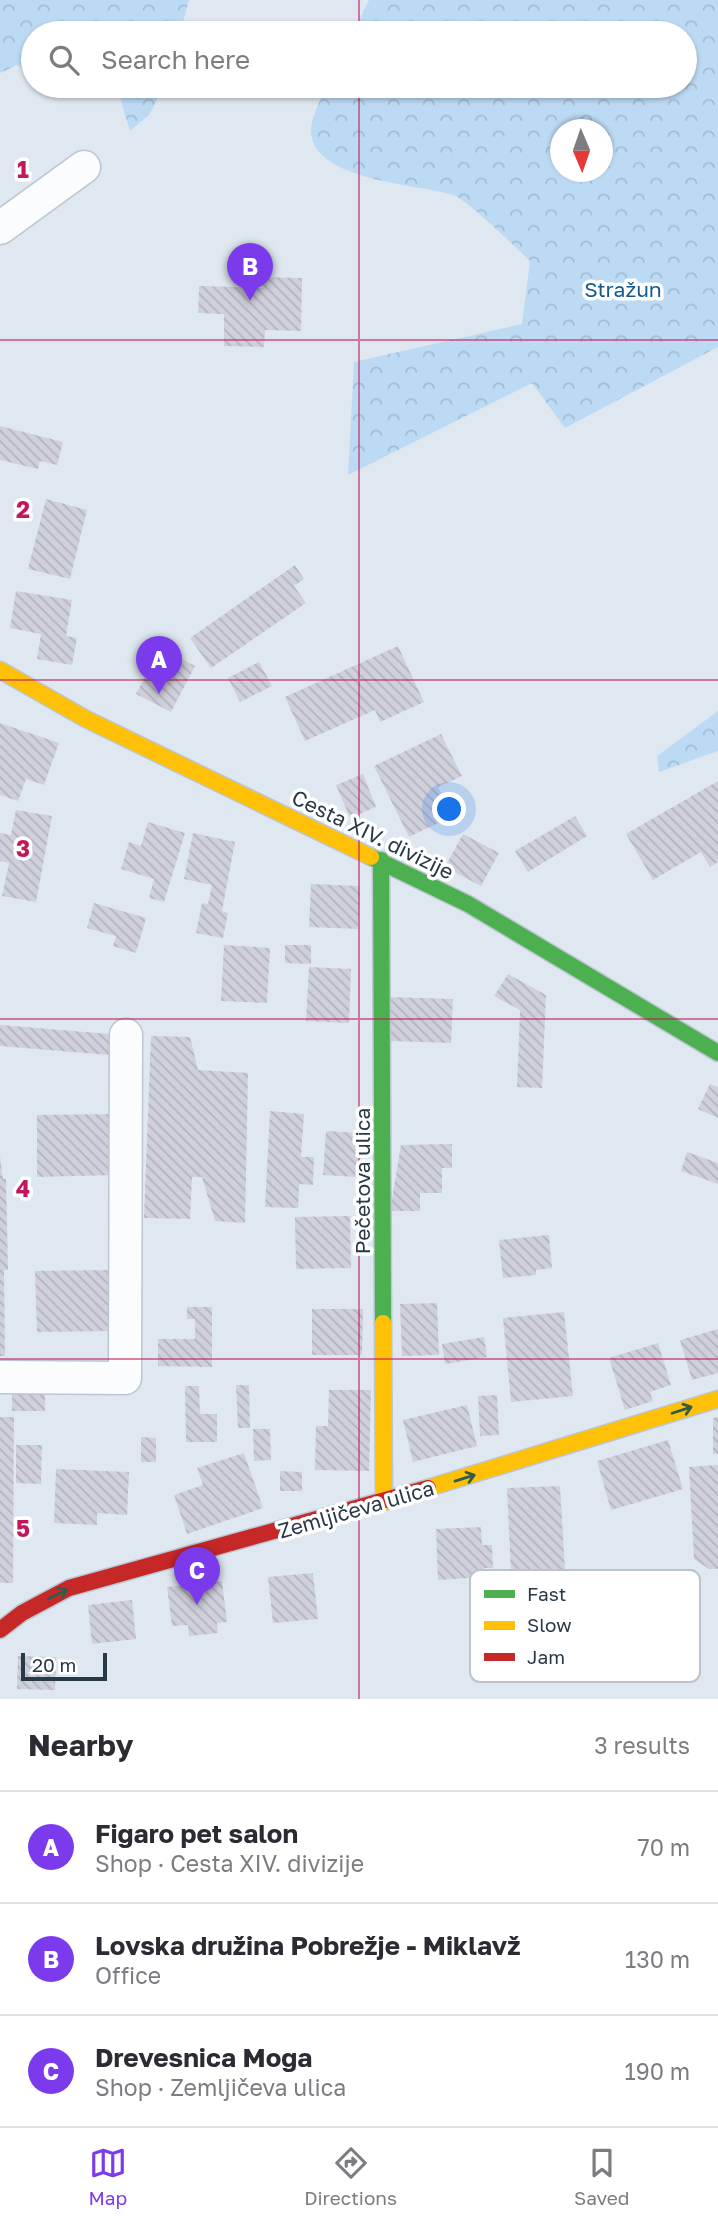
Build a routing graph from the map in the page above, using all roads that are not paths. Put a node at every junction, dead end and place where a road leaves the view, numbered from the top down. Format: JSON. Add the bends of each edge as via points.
{"nodes":[{"id":1,"x":84,"y":167,"type":"dead end"},
{"id":2,"x":0,"y":228,"type":"edge"},
{"id":3,"x":0,"y":670,"type":"edge"},
{"id":4,"x":381,"y":860,"type":"junction"},
{"id":5,"x":126,"y":1035,"type":"dead end"},
{"id":6,"x":718,"y":1053,"type":"edge"},
{"id":7,"x":0,"y":1377,"type":"edge"},
{"id":8,"x":718,"y":1399,"type":"edge"},
{"id":9,"x":384,"y":1502,"type":"junction"},
{"id":10,"x":0,"y":1630,"type":"edge"}],
"edges":[{"from":1,"to":2,"type":"street"},
{"from":3,"to":4,"type":"street","name":"Cesta XIV. divizije","via":[[110,731]]},
{"from":4,"to":6,"type":"street","name":"Cesta XIV. divizije","via":[[468,904]]},
{"from":4,"to":9,"type":"street","name":"Pečetova ulica"},
{"from":5,"to":7,"type":"street","via":[[125,1378]]},
{"from":9,"to":8,"type":"street","name":"Zemljičeva ulica","one_way":true},
{"from":10,"to":9,"type":"street","name":"Zemljičeva ulica","one_way":true,"via":[[69,1588]]}]}
